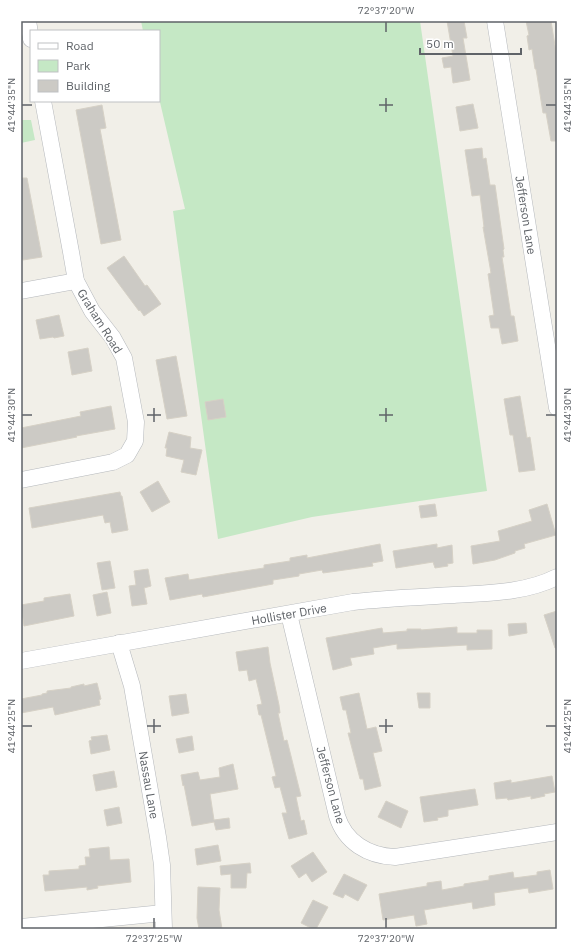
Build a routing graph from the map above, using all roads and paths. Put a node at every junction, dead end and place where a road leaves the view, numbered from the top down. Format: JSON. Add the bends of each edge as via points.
{"nodes":[{"id":1,"x":28,"y":21,"type":"edge"},
{"id":2,"x":495,"y":21,"type":"edge"},
{"id":3,"x":30,"y":33,"type":"edge"},
{"id":4,"x":43,"y":102,"type":"edge"},
{"id":5,"x":76,"y":281,"type":"junction"},
{"id":6,"x":21,"y":291,"type":"edge"},
{"id":7,"x":557,"y":408,"type":"edge"},
{"id":8,"x":21,"y":480,"type":"edge"},
{"id":9,"x":557,"y":577,"type":"edge"},
{"id":10,"x":289,"y":614,"type":"junction"},
{"id":11,"x":119,"y":643,"type":"junction"},
{"id":12,"x":21,"y":660,"type":"edge"},
{"id":13,"x":557,"y":832,"type":"edge"},
{"id":14,"x":163,"y":913,"type":"junction"},
{"id":15,"x":21,"y":928,"type":"edge"},
{"id":16,"x":164,"y":929,"type":"edge"}],
"edges":[{"from":1,"to":3,"type":"street"},
{"from":2,"to":7,"type":"street","name":"Jefferson Lane"},
{"from":4,"to":5,"type":"street","name":"Graham Road"},
{"from":5,"to":6,"type":"street"},
{"from":5,"to":8,"type":"street","name":"Graham Road","via":[[92,311],[113,338],[124,358],[136,422],[136,441],[127,455],[113,462]]},
{"from":9,"to":10,"type":"street","name":"Hollister Drive","via":[[506,592],[364,601]]},
{"from":10,"to":11,"type":"street","name":"Hollister Drive"},
{"from":10,"to":13,"type":"street","name":"Jefferson Lane","via":[[338,820],[355,844],[378,856],[395,857]]},
{"from":11,"to":12,"type":"street","name":"Hollister Drive"},
{"from":11,"to":14,"type":"street","name":"Nassau Lane","via":[[132,686],[158,837],[162,865]]},
{"from":14,"to":15,"type":"street"},
{"from":14,"to":16,"type":"street","name":"Nassau Lane"}]}
